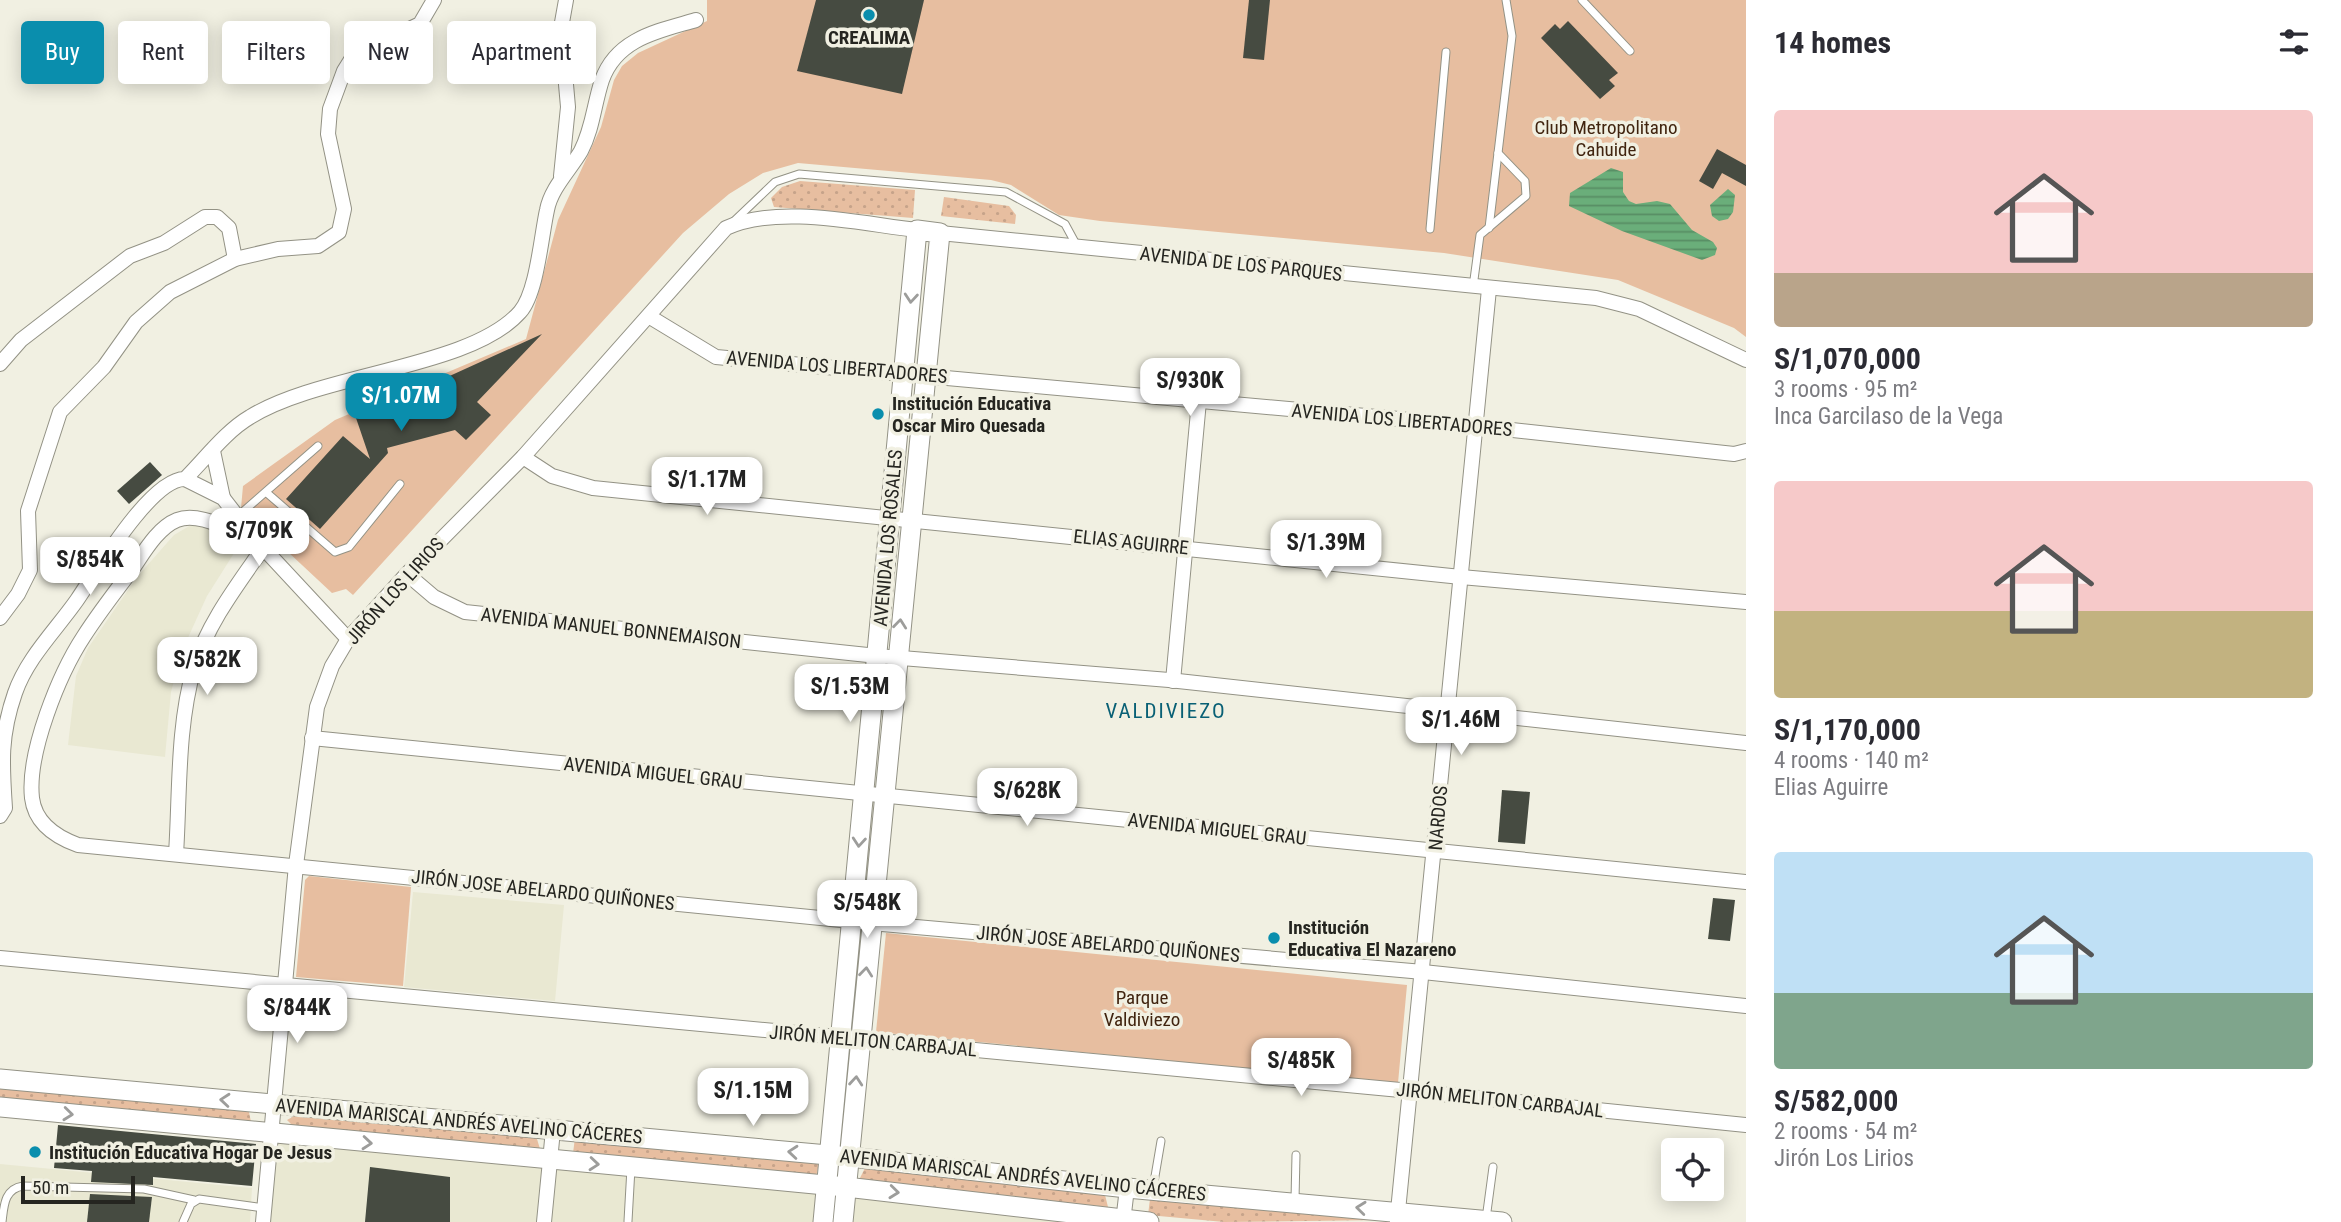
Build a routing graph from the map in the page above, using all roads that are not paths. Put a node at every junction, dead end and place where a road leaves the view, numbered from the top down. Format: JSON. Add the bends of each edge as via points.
{"nodes":[{"id":1,"x":434,"y":0,"type":"edge"},
{"id":2,"x":566,"y":0,"type":"edge"},
{"id":3,"x":1506,"y":0,"type":"edge"},
{"id":4,"x":1582,"y":0,"type":"edge"},
{"id":5,"x":696,"y":20,"type":"dead end"},
{"id":6,"x":1630,"y":51,"type":"dead end"},
{"id":7,"x":1446,"y":52,"type":"dead end"},
{"id":8,"x":1498,"y":153,"type":"junction"},
{"id":9,"x":561,"y":181,"type":"junction"},
{"id":10,"x":726,"y":228,"type":"junction"},
{"id":11,"x":1489,"y":228,"type":"junction"},
{"id":12,"x":1430,"y":229,"type":"dead end"},
{"id":13,"x":917,"y":230,"type":"junction"},
{"id":14,"x":940,"y":233,"type":"junction"},
{"id":15,"x":1078,"y":248,"type":"junction"},
{"id":16,"x":235,"y":259,"type":"junction"},
{"id":17,"x":1473,"y":287,"type":"junction"},
{"id":18,"x":1489,"y":289,"type":"junction"},
{"id":19,"x":650,"y":317,"type":"junction"},
{"id":20,"x":1746,"y":360,"type":"edge"},
{"id":21,"x":0,"y":364,"type":"edge"},
{"id":22,"x":904,"y":373,"type":"junction"},
{"id":23,"x":925,"y":375,"type":"junction"},
{"id":24,"x":1199,"y":401,"type":"junction"},
{"id":25,"x":1476,"y":426,"type":"junction"},
{"id":26,"x":318,"y":446,"type":"dead end"},
{"id":27,"x":1746,"y":451,"type":"edge"},
{"id":28,"x":212,"y":452,"type":"junction"},
{"id":29,"x":523,"y":457,"type":"junction"},
{"id":30,"x":185,"y":480,"type":"junction"},
{"id":31,"x":400,"y":484,"type":"dead end"},
{"id":32,"x":267,"y":493,"type":"junction"},
{"id":33,"x":223,"y":498,"type":"junction"},
{"id":34,"x":238,"y":516,"type":"junction"},
{"id":35,"x":890,"y":517,"type":"junction"},
{"id":36,"x":911,"y":519,"type":"junction"},
{"id":37,"x":259,"y":543,"type":"junction"},
{"id":38,"x":1186,"y":547,"type":"junction"},
{"id":39,"x":407,"y":574,"type":"junction"},
{"id":40,"x":1461,"y":577,"type":"junction"},
{"id":41,"x":1746,"y":602,"type":"edge"},
{"id":42,"x":0,"y":618,"type":"edge"},
{"id":43,"x":348,"y":639,"type":"junction"},
{"id":44,"x":877,"y":656,"type":"junction"},
{"id":45,"x":897,"y":658,"type":"junction"},
{"id":46,"x":1173,"y":681,"type":"junction"},
{"id":47,"x":1448,"y":710,"type":"junction"},
{"id":48,"x":312,"y":738,"type":"junction"},
{"id":49,"x":0,"y":740,"type":"edge"},
{"id":50,"x":1746,"y":743,"type":"edge"},
{"id":51,"x":864,"y":794,"type":"junction"},
{"id":52,"x":884,"y":796,"type":"junction"},
{"id":53,"x":0,"y":816,"type":"edge"},
{"id":54,"x":1435,"y":851,"type":"junction"},
{"id":55,"x":176,"y":854,"type":"junction"},
{"id":56,"x":296,"y":865,"type":"junction"},
{"id":57,"x":1746,"y":882,"type":"edge"},
{"id":58,"x":861,"y":922,"type":"junction"},
{"id":59,"x":0,"y":958,"type":"edge"},
{"id":60,"x":1423,"y":972,"type":"junction"},
{"id":61,"x":286,"y":984,"type":"junction"},
{"id":62,"x":1746,"y":1006,"type":"edge"},
{"id":63,"x":850,"y":1039,"type":"junction"},
{"id":64,"x":0,"y":1079,"type":"edge"},
{"id":65,"x":1412,"y":1091,"type":"junction"},
{"id":66,"x":274,"y":1104,"type":"junction"},
{"id":67,"x":0,"y":1107,"type":"edge"},
{"id":68,"x":1746,"y":1125,"type":"edge"},
{"id":69,"x":553,"y":1130,"type":"junction"},
{"id":70,"x":271,"y":1135,"type":"junction"},
{"id":71,"x":1161,"y":1141,"type":"dead end"},
{"id":72,"x":1296,"y":1155,"type":"dead end"},
{"id":73,"x":829,"y":1156,"type":"junction"},
{"id":74,"x":850,"y":1157,"type":"junction"},
{"id":75,"x":550,"y":1160,"type":"junction"},
{"id":76,"x":631,"y":1167,"type":"junction"},
{"id":77,"x":1493,"y":1167,"type":"dead end"},
{"id":78,"x":826,"y":1185,"type":"junction"},
{"id":79,"x":846,"y":1187,"type":"junction"},
{"id":80,"x":1126,"y":1188,"type":"junction"},
{"id":81,"x":1153,"y":1188,"type":"junction"},
{"id":82,"x":194,"y":1200,"type":"junction"},
{"id":83,"x":1295,"y":1201,"type":"junction"},
{"id":84,"x":264,"y":1215,"type":"edge"},
{"id":85,"x":1398,"y":1217,"type":"edge"},
{"id":86,"x":1123,"y":1220,"type":"edge"},
{"id":87,"x":1494,"y":1221,"type":"edge"},
{"id":88,"x":2,"y":1222,"type":"edge"},
{"id":89,"x":183,"y":1222,"type":"edge"},
{"id":90,"x":544,"y":1222,"type":"edge"},
{"id":91,"x":628,"y":1222,"type":"edge"},
{"id":92,"x":823,"y":1222,"type":"edge"},
{"id":93,"x":843,"y":1222,"type":"edge"},
{"id":94,"x":1149,"y":1222,"type":"edge"}],
"edges":[{"from":1,"to":16,"type":"street","via":[[420,24],[354,55],[344,71],[330,109],[328,134],[344,209],[339,232],[318,246]]},
{"from":2,"to":9,"type":"street","via":[[561,28],[568,107]]},
{"from":3,"to":8,"type":"lane","via":[[1512,36]]},
{"from":4,"to":6,"type":"lane"},
{"from":5,"to":9,"type":"street","via":[[626,45],[602,79],[593,125]]},
{"from":7,"to":12,"type":"lane"},
{"from":8,"to":11,"type":"lane"},
{"from":8,"to":11,"type":"lane","via":[[1525,181],[1526,196]]},
{"from":9,"to":28,"type":"street","via":[[548,204],[529,301],[518,315],[467,346],[303,393],[270,407],[248,417]]},
{"from":10,"to":13,"type":"street","name":"AVENIDA DE LOS PARQUES","via":[[752,220],[802,217]]},
{"from":10,"to":15,"type":"lane","via":[[775,182],[799,174],[1006,191],[1065,224]]},
{"from":10,"to":19,"type":"street","name":"JIRÓN LOS LIRIOS"},
{"from":11,"to":17,"type":"lane","via":[[1480,235]]},
{"from":13,"to":14,"type":"street","name":"AVENIDA DE LOS PARQUES"},
{"from":13,"to":22,"type":"street","name":"AVENIDA LOS ROSALES","one_way":true},
{"from":14,"to":15,"type":"street","name":"AVENIDA DE LOS PARQUES"},
{"from":14,"to":23,"type":"street","name":"AVENIDA LOS ROSALES"},
{"from":15,"to":17,"type":"street","name":"AVENIDA DE LOS PARQUES"},
{"from":16,"to":21,"type":"street","via":[[229,228],[217,217],[205,217],[164,243],[131,256],[21,340]]},
{"from":16,"to":42,"type":"street","via":[[170,292],[136,322],[104,367],[60,412],[28,511],[30,570]]},
{"from":17,"to":18,"type":"street","name":"AVENIDA DE LOS PARQUES"},
{"from":18,"to":20,"type":"street","name":"AVENIDA DE LOS PARQUES","via":[[1596,298],[1639,309]]},
{"from":18,"to":25,"type":"street","name":"NARDOS"},
{"from":19,"to":22,"type":"street","name":"AVENIDA LOS LIBERTADORES","via":[[716,357]]},
{"from":19,"to":29,"type":"street","name":"JIRÓN LOS LIRIOS"},
{"from":22,"to":23,"type":"street","name":"AVENIDA LOS LIBERTADORES"},
{"from":22,"to":35,"type":"street","name":"AVENIDA LOS ROSALES"},
{"from":23,"to":24,"type":"street","name":"AVENIDA LOS LIBERTADORES"},
{"from":23,"to":36,"type":"street","name":"AVENIDA LOS ROSALES"},
{"from":24,"to":25,"type":"street","name":"AVENIDA LOS LIBERTADORES"},
{"from":24,"to":38,"type":"street"},
{"from":25,"to":27,"type":"street","name":"AVENIDA LOS LIBERTADORES","via":[[1734,454]]},
{"from":25,"to":40,"type":"street","name":"NARDOS"},
{"from":26,"to":32,"type":"lane"},
{"from":28,"to":30,"type":"street"},
{"from":28,"to":33,"type":"street"},
{"from":29,"to":35,"type":"street","name":"ELIAS AGUIRRE","via":[[552,477],[593,488]]},
{"from":29,"to":39,"type":"street","name":"JIRÓN LOS LIRIOS"},
{"from":30,"to":33,"type":"street"},
{"from":30,"to":49,"type":"street","via":[[178,479],[163,491],[111,546],[37,652],[15,691]]},
{"from":31,"to":32,"type":"lane","via":[[349,547],[335,552]]},
{"from":32,"to":34,"type":"lane"},
{"from":33,"to":34,"type":"street"},
{"from":34,"to":37,"type":"street"},
{"from":35,"to":36,"type":"street","name":"ELIAS AGUIRRE"},
{"from":35,"to":44,"type":"street","name":"AVENIDA LOS ROSALES"},
{"from":36,"to":38,"type":"street","name":"ELIAS AGUIRRE"},
{"from":45,"to":36,"type":"street","name":"AVENIDA LOS ROSALES","one_way":true},
{"from":37,"to":43,"type":"street"},
{"from":37,"to":55,"type":"street","via":[[195,666],[184,720]]},
{"from":37,"to":55,"type":"street","name":"JIRÓN JOSE ABELARDO QUIÑONES","via":[[191,517],[176,520],[156,537],[82,638],[36,751],[32,799],[45,827],[61,839],[78,845]]},
{"from":38,"to":40,"type":"street","name":"ELIAS AGUIRRE"},
{"from":38,"to":46,"type":"street"},
{"from":39,"to":43,"type":"street","name":"JIRÓN LOS LIRIOS"},
{"from":39,"to":44,"type":"street","name":"AVENIDA MANUEL BONNEMAISON","via":[[434,597],[465,612]]},
{"from":40,"to":41,"type":"street","name":"ELIAS AGUIRRE"},
{"from":40,"to":47,"type":"street","name":"NARDOS"},
{"from":43,"to":48,"type":"street","name":"JIRÓN LOS LIRIOS","via":[[317,707]]},
{"from":44,"to":45,"type":"street","name":"AVENIDA MANUEL BONNEMAISON"},
{"from":44,"to":51,"type":"street","name":"AVENIDA LOS ROSALES"},
{"from":45,"to":46,"type":"street","name":"AVENIDA MANUEL BONNEMAISON"},
{"from":45,"to":52,"type":"street","name":"AVENIDA LOS ROSALES"},
{"from":46,"to":47,"type":"street","name":"AVENIDA MANUEL BONNEMAISON"},
{"from":47,"to":50,"type":"street","name":"AVENIDA MANUEL BONNEMAISON"},
{"from":47,"to":54,"type":"street","name":"NARDOS"},
{"from":48,"to":51,"type":"street","name":"AVENIDA MIGUEL GRAU"},
{"from":48,"to":56,"type":"street","name":"JIRÓN LOS LIRIOS"},
{"from":49,"to":53,"type":"street","via":[[5,808]]},
{"from":51,"to":52,"type":"street","name":"AVENIDA MIGUEL GRAU"},
{"from":51,"to":58,"type":"street","name":"AVENIDA LOS ROSALES","one_way":true},
{"from":52,"to":54,"type":"street","name":"AVENIDA MIGUEL GRAU"},
{"from":52,"to":58,"type":"street","name":"AVENIDA LOS ROSALES"},
{"from":54,"to":57,"type":"street","name":"AVENIDA MIGUEL GRAU"},
{"from":54,"to":60,"type":"street","name":"NARDOS"},
{"from":55,"to":56,"type":"street","name":"JIRÓN JOSE ABELARDO QUIÑONES"},
{"from":56,"to":58,"type":"street","name":"JIRÓN JOSE ABELARDO QUIÑONES"},
{"from":56,"to":61,"type":"street","name":"JIRÓN LOS LIRIOS"},
{"from":58,"to":60,"type":"street","name":"JIRÓN JOSE ABELARDO QUIÑONES"},
{"from":58,"to":63,"type":"street","name":"AVENIDA LOS ROSALES"},
{"from":59,"to":61,"type":"street","name":"JIRÓN MELITON CARBAJAL"},
{"from":60,"to":62,"type":"street","name":"JIRÓN JOSE ABELARDO QUIÑONES"},
{"from":60,"to":65,"type":"street","name":"NARDOS"},
{"from":61,"to":63,"type":"street","name":"JIRÓN MELITON CARBAJAL"},
{"from":61,"to":66,"type":"street","name":"JIRÓN LOS LIRIOS"},
{"from":63,"to":65,"type":"street","name":"JIRÓN MELITON CARBAJAL"},
{"from":63,"to":73,"type":"street","name":"AVENIDA LOS ROSALES"},
{"from":74,"to":63,"type":"street","name":"AVENIDA LOS ROSALES","one_way":true},
{"from":66,"to":64,"type":"street","name":"AVENIDA MARISCAL ANDRÉS AVELINO CÁCERES","one_way":true},
{"from":65,"to":68,"type":"street","name":"JIRÓN MELITON CARBAJAL"},
{"from":65,"to":85,"type":"street","name":"NARDOS"},
{"from":66,"to":69,"type":"street","name":"AVENIDA MARISCAL ANDRÉS AVELINO CÁCERES"},
{"from":66,"to":70,"type":"street","name":"JIRÓN LOS LIRIOS"},
{"from":67,"to":70,"type":"street","name":"AVENIDA MARISCAL ANDRÉS AVELINO CÁCERES","one_way":true},
{"from":73,"to":69,"type":"street","name":"AVENIDA MARISCAL ANDRÉS AVELINO CÁCERES","one_way":true},
{"from":69,"to":75,"type":"street"},
{"from":70,"to":75,"type":"street","name":"AVENIDA MARISCAL ANDRÉS AVELINO CÁCERES","one_way":true},
{"from":70,"to":84,"type":"street","name":"JIRÓN LOS LIRIOS"},
{"from":71,"to":81,"type":"lane"},
{"from":72,"to":83,"type":"lane"},
{"from":73,"to":74,"type":"street","name":"AVENIDA MARISCAL ANDRÉS AVELINO CÁCERES"},
{"from":73,"to":78,"type":"street","name":"AVENIDA LOS ROSALES"},
{"from":74,"to":79,"type":"street","name":"AVENIDA LOS ROSALES"},
{"from":74,"to":80,"type":"street","name":"AVENIDA MARISCAL ANDRÉS AVELINO CÁCERES"},
{"from":75,"to":76,"type":"street","name":"AVENIDA MARISCAL ANDRÉS AVELINO CÁCERES","one_way":true},
{"from":75,"to":90,"type":"street"},
{"from":76,"to":78,"type":"street","name":"AVENIDA MARISCAL ANDRÉS AVELINO CÁCERES"},
{"from":76,"to":91,"type":"lane"},
{"from":77,"to":87,"type":"lane"},
{"from":78,"to":79,"type":"street","name":"AVENIDA MARISCAL ANDRÉS AVELINO CÁCERES"},
{"from":78,"to":92,"type":"street","name":"AVENIDA LOS ROSALES"},
{"from":79,"to":86,"type":"street","name":"AVENIDA MARISCAL ANDRÉS AVELINO CÁCERES","one_way":true},
{"from":79,"to":93,"type":"street","name":"AVENIDA LOS ROSALES"},
{"from":80,"to":81,"type":"street","name":"AVENIDA MARISCAL ANDRÉS AVELINO CÁCERES"},
{"from":80,"to":86,"type":"street"},
{"from":81,"to":83,"type":"street","name":"AVENIDA MARISCAL ANDRÉS AVELINO CÁCERES"},
{"from":82,"to":84,"type":"lane"},
{"from":82,"to":88,"type":"lane","via":[[144,1189],[23,1186],[7,1195]]},
{"from":82,"to":89,"type":"lane"},
{"from":85,"to":83,"type":"street","name":"AVENIDA MARISCAL ANDRÉS AVELINO CÁCERES","one_way":true},
{"from":85,"to":87,"type":"street","name":"AVENIDA MARISCAL ANDRÉS AVELINO CÁCERES"},
{"from":86,"to":94,"type":"street","name":"AVENIDA MARISCAL ANDRÉS AVELINO CÁCERES"}]}
